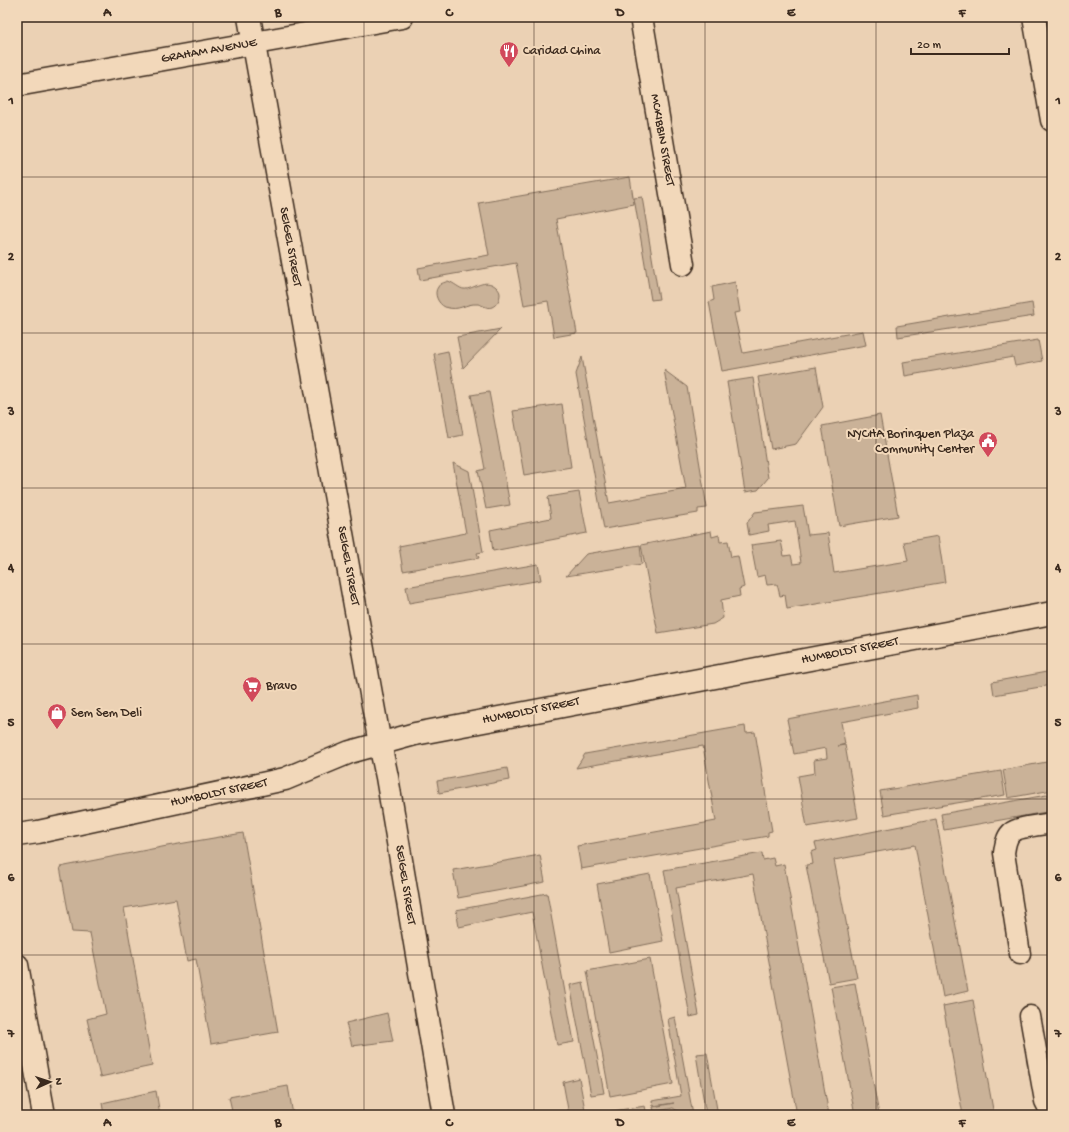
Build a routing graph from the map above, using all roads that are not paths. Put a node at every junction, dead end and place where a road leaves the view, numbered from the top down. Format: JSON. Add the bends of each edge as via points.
{"nodes":[{"id":1,"x":249,"y":17,"type":"edge"},
{"id":2,"x":402,"y":17,"type":"edge"},
{"id":3,"x":641,"y":17,"type":"edge"},
{"id":4,"x":1034,"y":17,"type":"edge"},
{"id":5,"x":254,"y":44,"type":"junction"},
{"id":6,"x":17,"y":85,"type":"edge"},
{"id":7,"x":1052,"y":120,"type":"edge"},
{"id":8,"x":684,"y":264,"type":"dead end"},
{"id":9,"x":1052,"y":613,"type":"edge"},
{"id":10,"x":380,"y":744,"type":"junction"},
{"id":11,"x":1052,"y":823,"type":"edge"},
{"id":12,"x":17,"y":834,"type":"edge"},
{"id":13,"x":1020,"y":954,"type":"dead end"},
{"id":14,"x":17,"y":964,"type":"edge"},
{"id":15,"x":1030,"y":1016,"type":"dead end"},
{"id":16,"x":44,"y":1115,"type":"edge"},
{"id":17,"x":444,"y":1115,"type":"edge"},
{"id":18,"x":1052,"y":1115,"type":"edge"}],
"edges":[{"from":1,"to":5,"type":"street","name":"SEIGEL STREET"},
{"from":2,"to":5,"type":"street","name":"GRAHAM AVENUE"},
{"from":3,"to":8,"type":"street","name":"MCKIBBIN STREET"},
{"from":4,"to":7,"type":"street"},
{"from":5,"to":6,"type":"street","name":"GRAHAM AVENUE"},
{"from":5,"to":10,"type":"street","name":"SEIGEL STREET"},
{"from":9,"to":10,"type":"street","name":"HUMBOLDT STREET","via":[[415,734]]},
{"from":10,"to":12,"type":"street","name":"HUMBOLDT STREET","via":[[350,752],[285,779]]},
{"from":10,"to":17,"type":"street","name":"SEIGEL STREET"},
{"from":11,"to":13,"type":"lane","via":[[1018,829],[1012,832],[1006,841],[1004,853]]},
{"from":14,"to":16,"type":"street"},
{"from":15,"to":18,"type":"lane","via":[[1045,1101]]}]}
